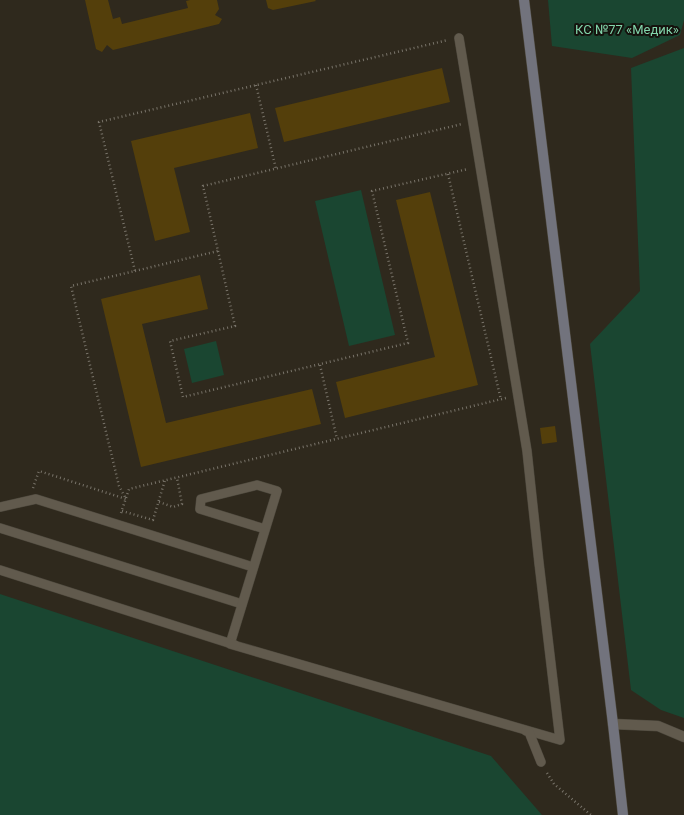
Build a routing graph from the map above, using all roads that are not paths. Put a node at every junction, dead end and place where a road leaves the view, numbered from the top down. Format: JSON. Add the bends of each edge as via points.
{"nodes":[{"id":1,"x":524,"y":0,"type":"edge"},
{"id":2,"x":458,"y":38,"type":"road end"},
{"id":3,"x":0,"y":507,"type":"edge"},
{"id":4,"x":0,"y":528,"type":"edge"},
{"id":5,"x":265,"y":529,"type":"junction"},
{"id":6,"x":253,"y":567,"type":"junction"},
{"id":7,"x":0,"y":570,"type":"edge"},
{"id":8,"x":242,"y":604,"type":"junction"},
{"id":9,"x":230,"y":644,"type":"junction"},
{"id":10,"x":614,"y":724,"type":"junction"},
{"id":11,"x":529,"y":732,"type":"junction"},
{"id":12,"x":684,"y":737,"type":"edge"},
{"id":13,"x":541,"y":762,"type":"road end"},
{"id":14,"x":623,"y":815,"type":"edge"}],
"edges":[{"from":1,"to":10,"type":"main road"},
{"from":2,"to":11,"type":"lane","via":[[528,451],[560,740]]},
{"from":3,"to":6,"type":"lane","via":[[36,499]]},
{"from":4,"to":8,"type":"lane"},
{"from":5,"to":5,"type":"lane","via":[[200,508],[201,498],[257,484],[277,491]]},
{"from":5,"to":6,"type":"lane"},
{"from":6,"to":8,"type":"lane"},
{"from":7,"to":9,"type":"lane"},
{"from":8,"to":9,"type":"lane"},
{"from":9,"to":11,"type":"lane"},
{"from":10,"to":12,"type":"street","via":[[658,726]]},
{"from":10,"to":14,"type":"main road"},
{"from":11,"to":13,"type":"lane"}]}
